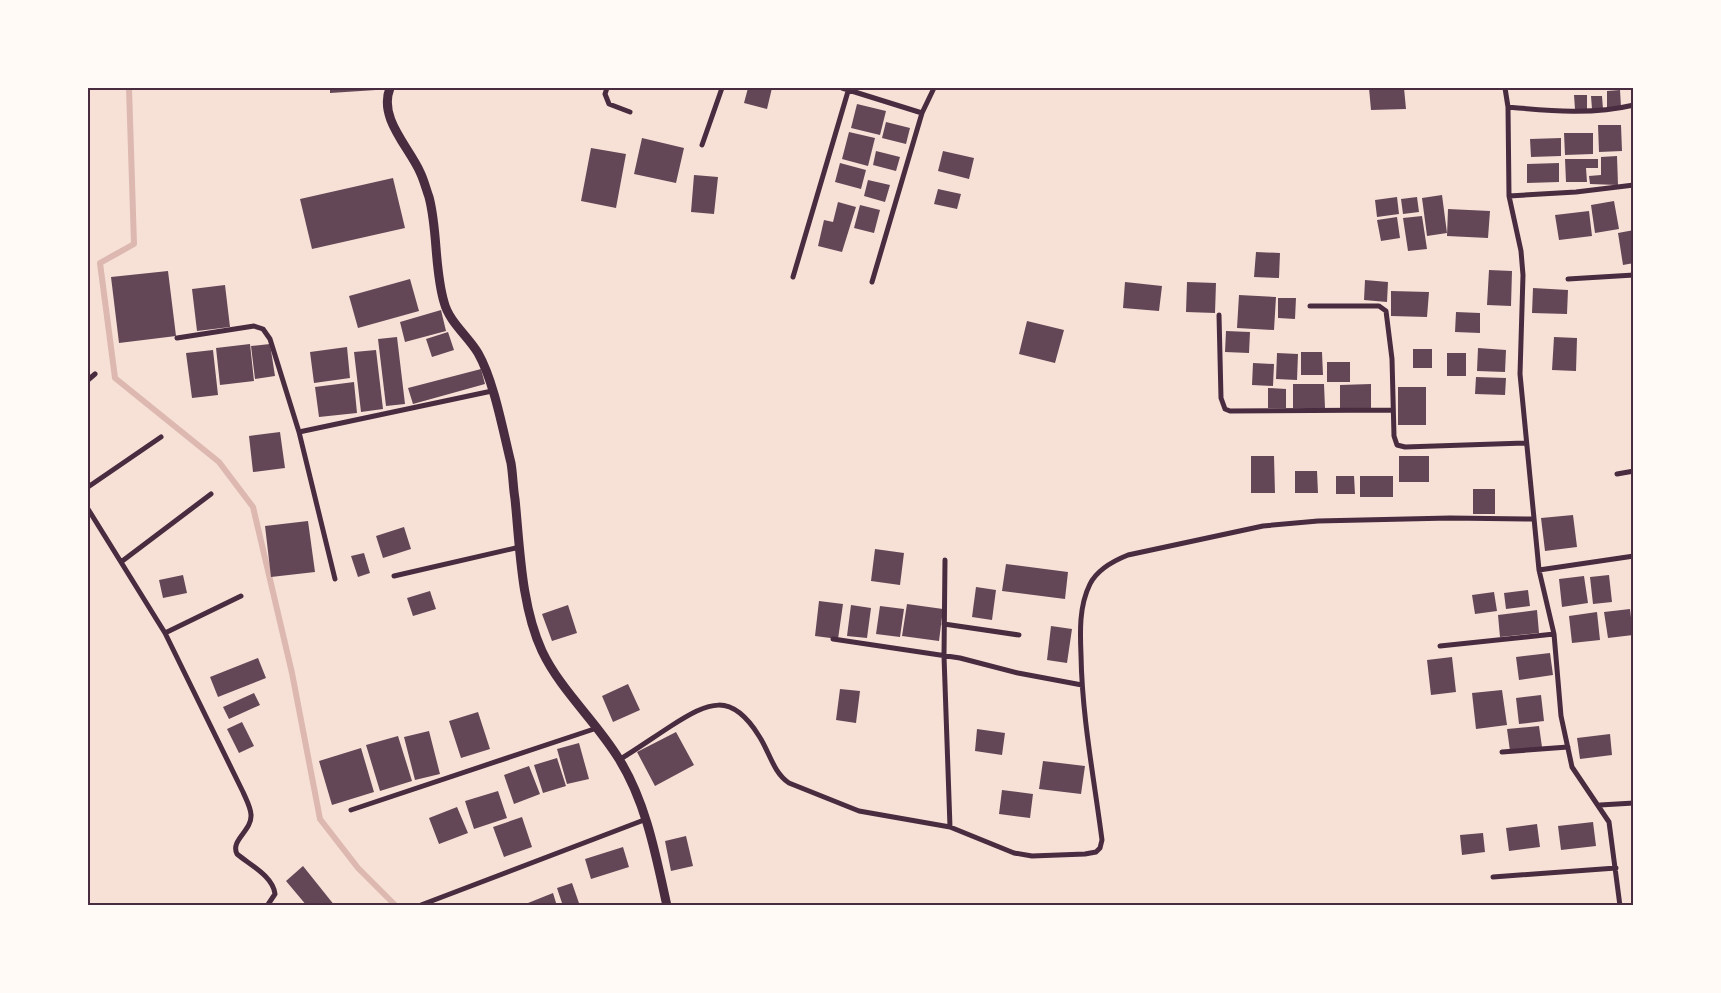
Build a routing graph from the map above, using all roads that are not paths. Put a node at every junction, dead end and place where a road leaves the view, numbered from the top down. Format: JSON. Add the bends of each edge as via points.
{"nodes":[{"id":1,"x":390,"y":88,"type":"edge"},
{"id":2,"x":607,"y":88,"type":"edge"},
{"id":3,"x":722,"y":88,"type":"edge"},
{"id":4,"x":842,"y":88,"type":"edge"},
{"id":5,"x":934,"y":88,"type":"edge"},
{"id":6,"x":1505,"y":88,"type":"edge"},
{"id":7,"x":849,"y":89,"type":"edge"},
{"id":8,"x":1634,"y":105,"type":"edge"},
{"id":9,"x":1508,"y":107,"type":"junction"},
{"id":10,"x":630,"y":112,"type":"dead end"},
{"id":11,"x":922,"y":113,"type":"junction"},
{"id":12,"x":702,"y":145,"type":"dead end"},
{"id":13,"x":1634,"y":185,"type":"edge"},
{"id":14,"x":1509,"y":196,"type":"junction"},
{"id":15,"x":1634,"y":275,"type":"edge"},
{"id":16,"x":793,"y":277,"type":"dead end"},
{"id":17,"x":1568,"y":279,"type":"dead end"},
{"id":18,"x":872,"y":282,"type":"dead end"},
{"id":19,"x":1310,"y":306,"type":"dead end"},
{"id":20,"x":1219,"y":315,"type":"dead end"},
{"id":21,"x":176,"y":338,"type":"dead end"},
{"id":22,"x":95,"y":374,"type":"dead end"},
{"id":23,"x":88,"y":380,"type":"edge"},
{"id":24,"x":492,"y":391,"type":"junction"},
{"id":25,"x":1394,"y":410,"type":"junction"},
{"id":26,"x":299,"y":432,"type":"junction"},
{"id":27,"x":161,"y":437,"type":"dead end"},
{"id":28,"x":1525,"y":444,"type":"junction"},
{"id":29,"x":1634,"y":471,"type":"edge"},
{"id":30,"x":1617,"y":474,"type":"dead end"},
{"id":31,"x":88,"y":487,"type":"edge"},
{"id":32,"x":210,"y":494,"type":"dead end"},
{"id":33,"x":88,"y":509,"type":"edge"},
{"id":34,"x":1532,"y":519,"type":"junction"},
{"id":35,"x":520,"y":547,"type":"junction"},
{"id":36,"x":1634,"y":556,"type":"edge"},
{"id":37,"x":944,"y":560,"type":"dead end"},
{"id":38,"x":121,"y":562,"type":"junction"},
{"id":39,"x":1539,"y":570,"type":"junction"},
{"id":40,"x":394,"y":576,"type":"dead end"},
{"id":41,"x":335,"y":579,"type":"dead end"},
{"id":42,"x":242,"y":596,"type":"dead end"},
{"id":43,"x":944,"y":624,"type":"junction"},
{"id":44,"x":165,"y":633,"type":"junction"},
{"id":45,"x":1554,"y":634,"type":"junction"},
{"id":46,"x":1019,"y":635,"type":"dead end"},
{"id":47,"x":834,"y":639,"type":"dead end"},
{"id":48,"x":1440,"y":646,"type":"dead end"},
{"id":49,"x":944,"y":656,"type":"junction"},
{"id":50,"x":1082,"y":685,"type":"junction"},
{"id":51,"x":598,"y":728,"type":"junction"},
{"id":52,"x":1568,"y":747,"type":"junction"},
{"id":53,"x":1502,"y":752,"type":"dead end"},
{"id":54,"x":619,"y":760,"type":"junction"},
{"id":55,"x":1634,"y":803,"type":"edge"},
{"id":56,"x":1600,"y":805,"type":"junction"},
{"id":57,"x":351,"y":810,"type":"dead end"},
{"id":58,"x":644,"y":820,"type":"junction"},
{"id":59,"x":950,"y":827,"type":"junction"},
{"id":60,"x":1616,"y":868,"type":"junction"},
{"id":61,"x":1493,"y":877,"type":"dead end"},
{"id":62,"x":421,"y":905,"type":"edge"},
{"id":63,"x":267,"y":906,"type":"edge"},
{"id":64,"x":667,"y":906,"type":"edge"},
{"id":65,"x":1620,"y":906,"type":"edge"}],
"edges":[{"from":1,"to":24,"type":"street","via":[[387,104],[394,127],[420,172],[429,200],[444,305],[478,353]]},
{"from":2,"to":10,"type":"street","via":[[609,104]]},
{"from":3,"to":12,"type":"street"},
{"from":4,"to":7,"type":"street"},
{"from":5,"to":11,"type":"street"},
{"from":6,"to":9,"type":"street"},
{"from":7,"to":11,"type":"street"},
{"from":7,"to":16,"type":"street"},
{"from":8,"to":9,"type":"street","via":[[1603,111],[1564,112]]},
{"from":9,"to":14,"type":"street"},
{"from":11,"to":18,"type":"street"},
{"from":13,"to":14,"type":"street"},
{"from":14,"to":28,"type":"street","via":[[1522,275],[1520,374]]},
{"from":15,"to":17,"type":"street"},
{"from":19,"to":25,"type":"street","via":[[1379,306],[1386,311]]},
{"from":20,"to":25,"type":"street","via":[[1221,398],[1230,411]]},
{"from":21,"to":26,"type":"street","via":[[242,326],[263,329],[270,339]]},
{"from":22,"to":23,"type":"street"},
{"from":24,"to":26,"type":"street"},
{"from":24,"to":35,"type":"street","via":[[511,466]]},
{"from":25,"to":28,"type":"street","via":[[1395,442],[1401,447]]},
{"from":26,"to":41,"type":"street"},
{"from":27,"to":31,"type":"street"},
{"from":28,"to":34,"type":"street"},
{"from":29,"to":30,"type":"street"},
{"from":32,"to":38,"type":"street"},
{"from":33,"to":38,"type":"street"},
{"from":34,"to":39,"type":"street"},
{"from":34,"to":50,"type":"street","via":[[1318,521],[1263,526],[1128,555],[1094,576],[1084,599],[1080,627]]},
{"from":35,"to":40,"type":"street"},
{"from":35,"to":51,"type":"street","via":[[528,606],[542,651],[564,686]]},
{"from":36,"to":39,"type":"street"},
{"from":37,"to":43,"type":"street"},
{"from":38,"to":44,"type":"street"},
{"from":39,"to":45,"type":"street"},
{"from":42,"to":44,"type":"street"},
{"from":43,"to":46,"type":"street"},
{"from":43,"to":49,"type":"street"},
{"from":44,"to":63,"type":"street","via":[[244,792],[251,816],[234,849],[274,887],[275,894]]},
{"from":45,"to":48,"type":"street"},
{"from":45,"to":52,"type":"street","via":[[1561,716]]},
{"from":47,"to":49,"type":"street"},
{"from":49,"to":50,"type":"street"},
{"from":49,"to":59,"type":"street"},
{"from":50,"to":59,"type":"street","via":[[1102,840],[1100,848],[1085,854],[1032,856],[1014,853]]},
{"from":51,"to":54,"type":"street"},
{"from":51,"to":57,"type":"street"},
{"from":52,"to":53,"type":"street"},
{"from":52,"to":56,"type":"street","via":[[1572,767]]},
{"from":54,"to":58,"type":"street","via":[[633,785]]},
{"from":54,"to":59,"type":"street","via":[[697,710],[713,704],[724,705],[749,719],[776,772],[789,784],[859,812]]},
{"from":55,"to":56,"type":"street"},
{"from":56,"to":60,"type":"street","via":[[1609,822]]},
{"from":58,"to":62,"type":"street"},
{"from":58,"to":64,"type":"street"},
{"from":60,"to":61,"type":"street"},
{"from":60,"to":65,"type":"street"}]}
